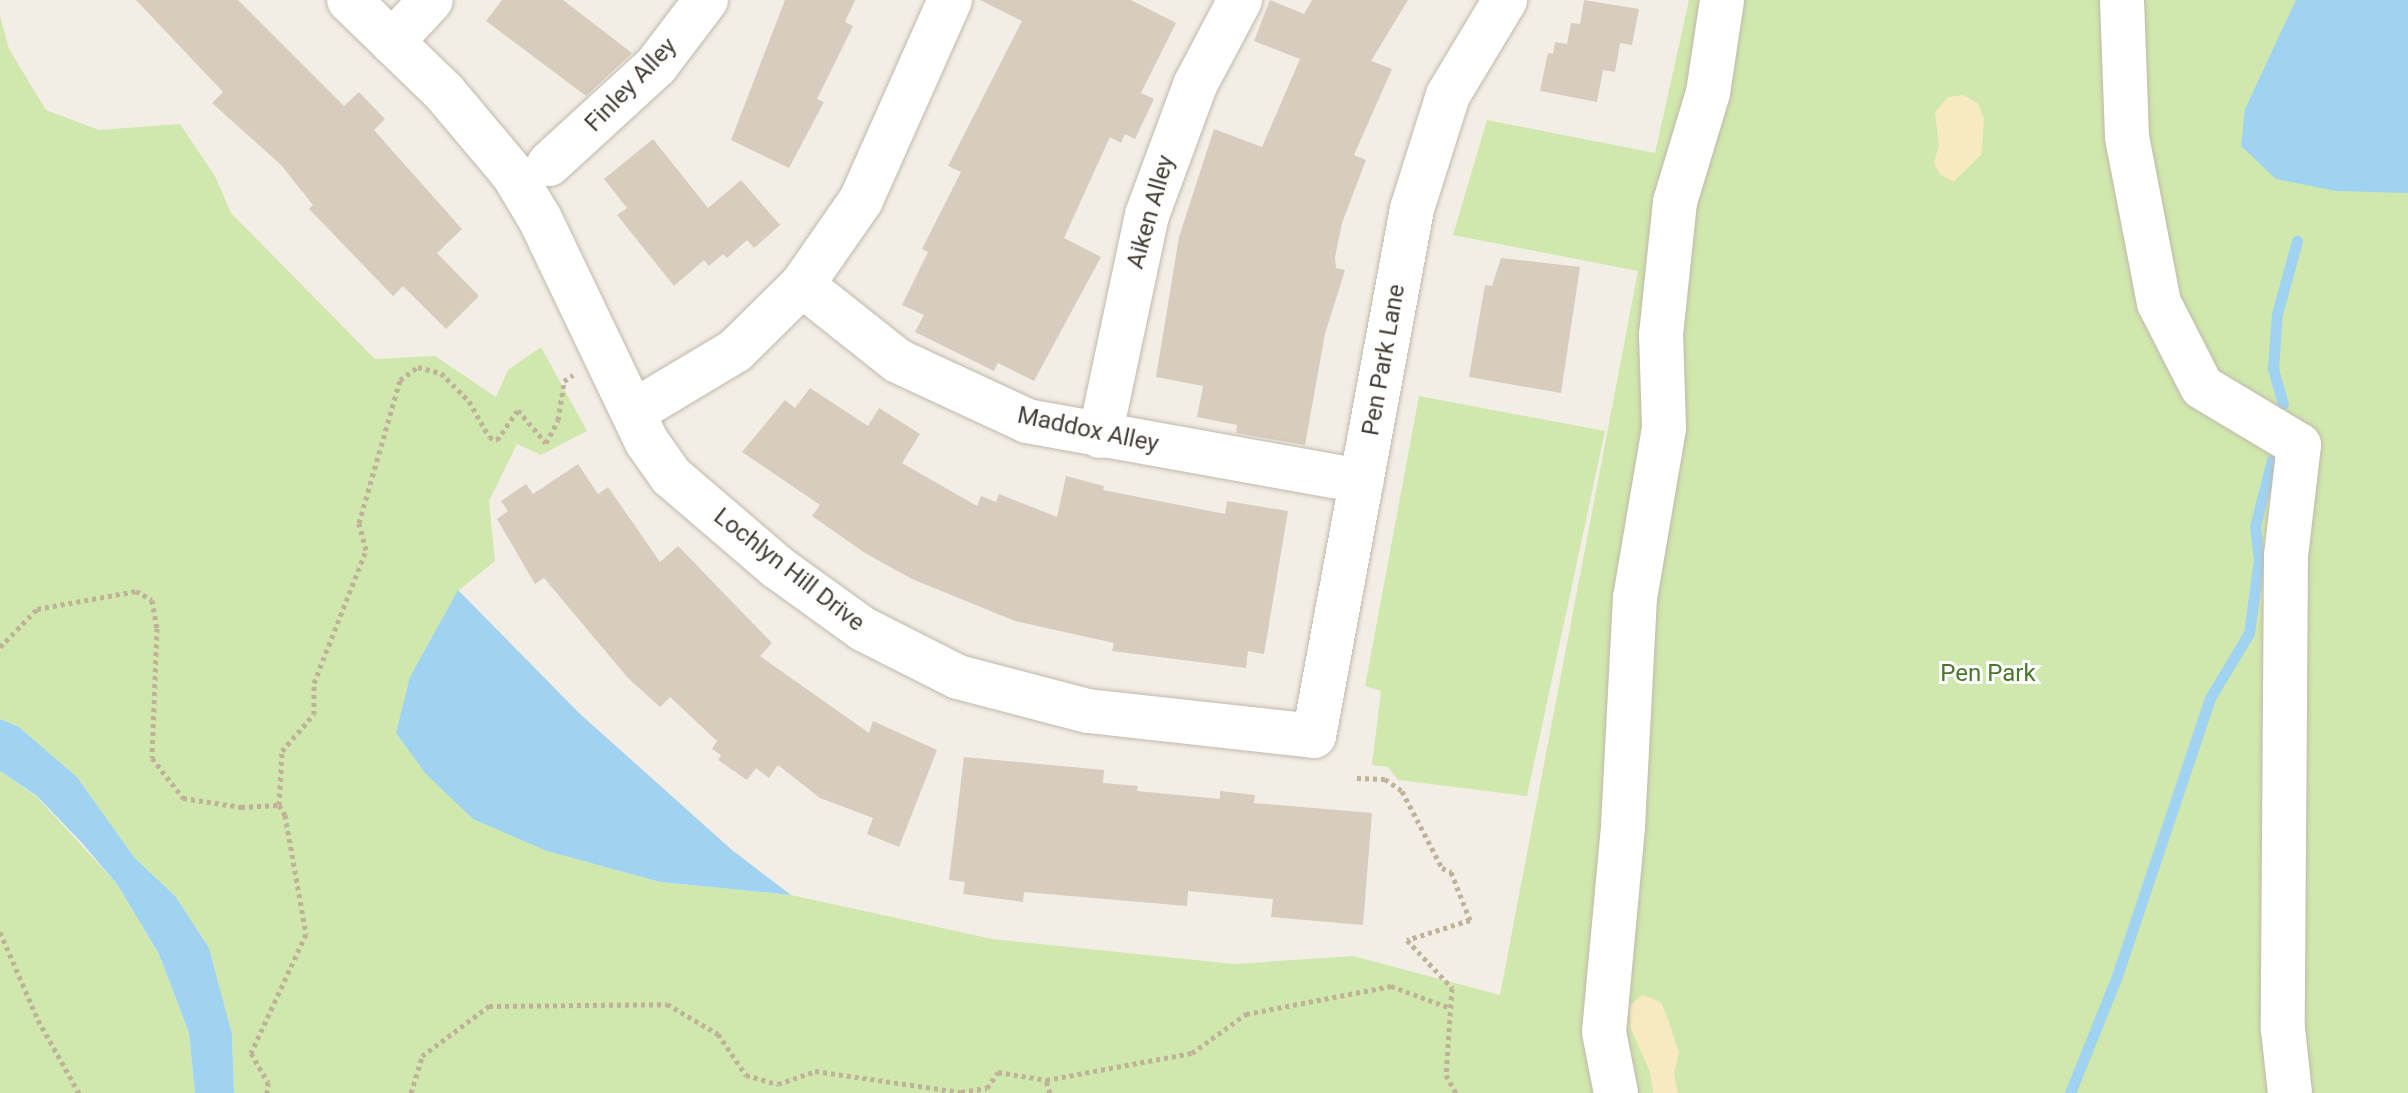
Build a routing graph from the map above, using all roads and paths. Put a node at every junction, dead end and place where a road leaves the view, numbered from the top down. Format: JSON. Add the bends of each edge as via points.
{"nodes":[{"id":1,"x":349,"y":0,"type":"edge"},
{"id":2,"x":431,"y":0,"type":"edge"},
{"id":3,"x":706,"y":0,"type":"edge"},
{"id":4,"x":950,"y":0,"type":"edge"},
{"id":5,"x":1240,"y":0,"type":"edge"},
{"id":6,"x":1505,"y":0,"type":"edge"},
{"id":7,"x":1722,"y":0,"type":"edge"},
{"id":8,"x":2122,"y":0,"type":"edge"},
{"id":9,"x":392,"y":42,"type":"junction"},
{"id":10,"x":549,"y":164,"type":"dead end"},
{"id":11,"x":802,"y":285,"type":"junction"},
{"id":12,"x":573,"y":374,"type":"dead end"},
{"id":13,"x":633,"y":412,"type":"junction"},
{"id":14,"x":1100,"y":436,"type":"junction"},
{"id":15,"x":1362,"y":481,"type":"junction"},
{"id":16,"x":0,"y":647,"type":"edge"},
{"id":17,"x":1314,"y":736,"type":"joint"},
{"id":18,"x":1357,"y":778,"type":"dead end"},
{"id":19,"x":279,"y":805,"type":"junction"},
{"id":20,"x":0,"y":932,"type":"edge"},
{"id":21,"x":1450,"y":1008,"type":"junction"},
{"id":22,"x":1046,"y":1080,"type":"junction"},
{"id":23,"x":79,"y":1093,"type":"edge"},
{"id":24,"x":267,"y":1093,"type":"edge"},
{"id":25,"x":411,"y":1093,"type":"edge"},
{"id":26,"x":1050,"y":1093,"type":"edge"},
{"id":27,"x":1456,"y":1093,"type":"edge"},
{"id":28,"x":1616,"y":1093,"type":"edge"},
{"id":29,"x":2290,"y":1093,"type":"edge"}],
"edges":[{"from":1,"to":9,"type":"street","name":"Lochlyn Hill Drive"},
{"from":2,"to":9,"type":"street"},
{"from":3,"to":10,"type":"street","name":"Finley Alley","via":[[656,66]]},
{"from":4,"to":11,"type":"street","via":[[861,200]]},
{"from":5,"to":14,"type":"street","name":"Aiken Alley","via":[[1195,85],[1147,215]]},
{"from":6,"to":15,"type":"street","name":"Pen Park Lane","via":[[1448,95],[1412,209]]},
{"from":7,"to":28,"type":"street","via":[[1708,93],[1675,202],[1661,335],[1664,428],[1635,598],[1623,826],[1604,1032]]},
{"from":8,"to":29,"type":"street","via":[[2127,137],[2159,303],[2202,387],[2299,445],[2286,555],[2283,1029]]},
{"from":9,"to":13,"type":"street","name":"Lochlyn Hill Drive","via":[[444,92],[513,174]]},
{"from":11,"to":13,"type":"street","via":[[735,351]]},
{"from":11,"to":14,"type":"street","name":"Maddox Alley","via":[[898,361],[967,397],[1027,421]]},
{"from":12,"to":19,"type":"path","via":[[564,381],[558,420],[546,443],[518,410],[497,440],[489,437],[469,401],[441,373],[418,367],[400,380],[359,523],[366,550],[314,683],[314,714],[282,751]]},
{"from":13,"to":17,"type":"street","name":"Lochlyn Hill Drive","via":[[671,476],[777,567],[863,629],[958,677],[1088,711]]},
{"from":14,"to":15,"type":"street","name":"Maddox Alley"},
{"from":15,"to":17,"type":"street","name":"Pen Park Lane"},
{"from":16,"to":19,"type":"path","via":[[37,609],[136,591],[152,600],[157,628],[152,758],[183,798],[241,807]]},
{"from":18,"to":21,"type":"path","via":[[1385,779],[1402,791],[1442,868],[1456,882],[1470,920],[1407,940],[1452,988]]},
{"from":19,"to":24,"type":"path","via":[[306,934],[251,1053],[268,1082]]},
{"from":20,"to":23,"type":"path","via":[[38,1020]]},
{"from":21,"to":22,"type":"path","via":[[1391,986],[1337,995],[1246,1014],[1192,1053]]},
{"from":21,"to":27,"type":"path","via":[[1446,1075]]},
{"from":22,"to":25,"type":"path","via":[[998,1072],[987,1088],[961,1092],[815,1071],[778,1084],[746,1075],[718,1034],[667,1004],[489,1006],[422,1056]]},
{"from":22,"to":26,"type":"path"}]}
